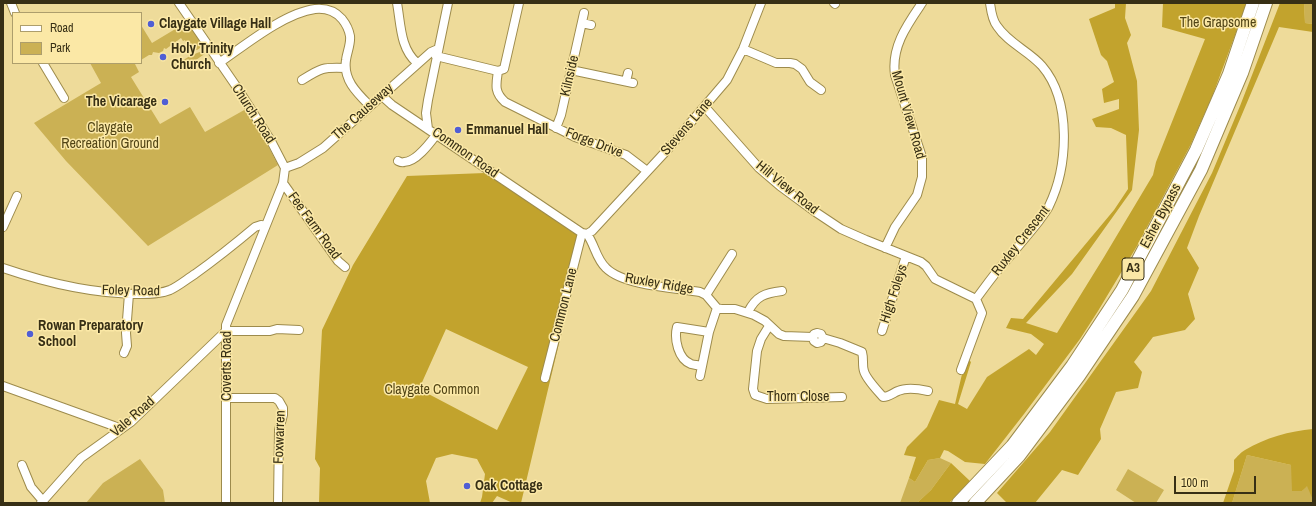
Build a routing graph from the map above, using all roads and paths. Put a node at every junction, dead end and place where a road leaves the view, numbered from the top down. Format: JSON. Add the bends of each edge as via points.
{"nodes":[{"id":1,"x":179,"y":3,"type":"edge"},
{"id":2,"x":398,"y":3,"type":"edge"},
{"id":3,"x":448,"y":3,"type":"edge"},
{"id":4,"x":519,"y":3,"type":"edge"},
{"id":5,"x":761,"y":3,"type":"edge"},
{"id":6,"x":922,"y":3,"type":"edge"},
{"id":7,"x":990,"y":3,"type":"edge"},
{"id":8,"x":1253,"y":3,"type":"edge"},
{"id":9,"x":1266,"y":3,"type":"edge"},
{"id":10,"x":584,"y":13,"type":"dead end"},
{"id":11,"x":582,"y":23,"type":"junction"},
{"id":12,"x":592,"y":25,"type":"dead end"},
{"id":13,"x":743,"y":49,"type":"junction"},
{"id":14,"x":437,"y":53,"type":"junction"},
{"id":15,"x":219,"y":63,"type":"junction"},
{"id":16,"x":417,"y":63,"type":"junction"},
{"id":17,"x":44,"y":64,"type":"edge"},
{"id":18,"x":345,"y":68,"type":"junction"},
{"id":19,"x":571,"y":70,"type":"junction"},
{"id":20,"x":498,"y":71,"type":"junction"},
{"id":21,"x":628,"y":73,"type":"dead end"},
{"id":22,"x":307,"y":80,"type":"dead end"},
{"id":23,"x":821,"y":90,"type":"dead end"},
{"id":24,"x":382,"y":96,"type":"junction"},
{"id":25,"x":64,"y":98,"type":"dead end"},
{"id":26,"x":370,"y":106,"type":"junction"},
{"id":27,"x":705,"y":107,"type":"junction"},
{"id":28,"x":556,"y":128,"type":"junction"},
{"id":29,"x":428,"y":129,"type":"junction"},
{"id":30,"x":436,"y":135,"type":"junction"},
{"id":31,"x":398,"y":161,"type":"dead end"},
{"id":32,"x":285,"y":168,"type":"junction"},
{"id":33,"x":646,"y":171,"type":"junction"},
{"id":34,"x":283,"y":183,"type":"junction"},
{"id":35,"x":17,"y":196,"type":"dead end"},
{"id":36,"x":265,"y":226,"type":"junction"},
{"id":37,"x":3,"y":227,"type":"edge"},
{"id":38,"x":585,"y":233,"type":"junction"},
{"id":39,"x":885,"y":248,"type":"junction"},
{"id":40,"x":732,"y":254,"type":"dead end"},
{"id":41,"x":906,"y":256,"type":"junction"},
{"id":42,"x":346,"y":267,"type":"dead end"},
{"id":43,"x":3,"y":268,"type":"edge"},
{"id":44,"x":782,"y":291,"type":"dead end"},
{"id":45,"x":129,"y":294,"type":"junction"},
{"id":46,"x":706,"y":295,"type":"junction"},
{"id":47,"x":976,"y":299,"type":"junction"},
{"id":48,"x":717,"y":308,"type":"junction"},
{"id":49,"x":748,"y":312,"type":"junction"},
{"id":50,"x":769,"y":326,"type":"junction"},
{"id":51,"x":299,"y":330,"type":"dead end"},
{"id":52,"x":226,"y":331,"type":"junction"},
{"id":53,"x":882,"y":331,"type":"dead end"},
{"id":54,"x":709,"y":332,"type":"junction"},
{"id":55,"x":124,"y":353,"type":"dead end"},
{"id":56,"x":701,"y":366,"type":"junction"},
{"id":57,"x":961,"y":370,"type":"dead end"},
{"id":58,"x":700,"y":376,"type":"dead end"},
{"id":59,"x":545,"y":378,"type":"dead end"},
{"id":60,"x":3,"y":386,"type":"edge"},
{"id":61,"x":928,"y":391,"type":"dead end"},
{"id":62,"x":842,"y":397,"type":"dead end"},
{"id":63,"x":226,"y":398,"type":"junction"},
{"id":64,"x":120,"y":430,"type":"junction"},
{"id":65,"x":22,"y":465,"type":"dead end"},
{"id":66,"x":42,"y":502,"type":"edge"},
{"id":67,"x":226,"y":503,"type":"edge"},
{"id":68,"x":278,"y":503,"type":"edge"},
{"id":69,"x":958,"y":503,"type":"edge"},
{"id":70,"x":975,"y":503,"type":"edge"}],
"edges":[{"from":1,"to":15,"type":"street","name":"Church Road"},
{"from":2,"to":16,"type":"street","via":[[404,45]]},
{"from":3,"to":14,"type":"street","name":"Common Road"},
{"from":4,"to":20,"type":"street","via":[[506,66]]},
{"from":5,"to":13,"type":"street","name":"Stevens Lane"},
{"from":6,"to":39,"type":"street","name":"Mount View Road","via":[[905,28],[893,64],[922,157],[922,177],[917,195],[895,227]]},
{"from":7,"to":47,"type":"street","name":"Ruxley Crescent","via":[[996,25],[1042,66],[1052,82],[1064,124],[1064,145],[1061,168],[1049,206]]},
{"from":8,"to":69,"type":"highway","name":"Esher Bypass","number":"A3","via":[[1229,74],[1196,150],[1122,290],[1072,366],[1012,446]]},
{"from":9,"to":70,"type":"highway","name":"Esher Bypass","number":"A3","via":[[1242,73],[1201,170],[1133,296],[1080,376],[1019,456]]},
{"from":10,"to":11,"type":"street","name":"Kilnside"},
{"from":11,"to":12,"type":"street"},
{"from":11,"to":19,"type":"street","name":"Kilnside"},
{"from":13,"to":23,"type":"street","via":[[776,63],[796,64],[810,82]]},
{"from":13,"to":27,"type":"street","name":"Stevens Lane","via":[[727,80]]},
{"from":14,"to":16,"type":"street","name":"The Causeway","via":[[431,52]]},
{"from":14,"to":20,"type":"street"},
{"from":14,"to":29,"type":"street","name":"Common Road","via":[[426,113]]},
{"from":15,"to":18,"type":"street","via":[[292,16],[316,9],[334,8],[348,29],[350,37]]},
{"from":15,"to":32,"type":"street","name":"Church Road","via":[[271,141]]},
{"from":16,"to":24,"type":"street","name":"The Causeway"},
{"from":17,"to":25,"type":"street"},
{"from":18,"to":22,"type":"street","via":[[326,67]]},
{"from":18,"to":26,"type":"street","via":[[350,83]]},
{"from":19,"to":21,"type":"street","via":[[630,82]]},
{"from":19,"to":28,"type":"street","name":"Kilnside"},
{"from":20,"to":28,"type":"street","name":"Forge Drive","via":[[496,88],[500,98]]},
{"from":24,"to":26,"type":"street","name":"The Causeway"},
{"from":24,"to":29,"type":"street"},
{"from":26,"to":32,"type":"street","name":"The Causeway","via":[[323,148],[299,164]]},
{"from":27,"to":33,"type":"street","name":"Stevens Lane"},
{"from":27,"to":39,"type":"street","name":"Hill View Road","via":[[759,168],[780,186],[841,228]]},
{"from":28,"to":33,"type":"street","name":"Forge Drive","via":[[626,155]]},
{"from":29,"to":30,"type":"street","name":"Common Road"},
{"from":30,"to":31,"type":"street","via":[[413,158],[405,163]]},
{"from":30,"to":38,"type":"street","name":"Common Road"},
{"from":32,"to":34,"type":"street","name":"Coverts Road"},
{"from":33,"to":38,"type":"street","name":"Stevens Lane","via":[[592,231]]},
{"from":34,"to":36,"type":"street","name":"Coverts Road"},
{"from":34,"to":42,"type":"street","name":"Fee Farm Road","via":[[338,261]]},
{"from":35,"to":37,"type":"street"},
{"from":36,"to":45,"type":"street","name":"Foley Road","via":[[256,227],[176,288],[156,294]]},
{"from":36,"to":52,"type":"street","name":"Coverts Road","via":[[228,319]]},
{"from":38,"to":46,"type":"street","name":"Ruxley Ridge","via":[[601,262],[612,273],[632,281]]},
{"from":38,"to":59,"type":"street","name":"Common Lane"},
{"from":39,"to":41,"type":"street"},
{"from":40,"to":46,"type":"street","name":"Ruxley Ridge"},
{"from":41,"to":47,"type":"street","via":[[921,262],[935,279]]},
{"from":41,"to":53,"type":"street","name":"High Foleys"},
{"from":43,"to":45,"type":"street","name":"Foley Road","via":[[53,283]]},
{"from":44,"to":49,"type":"street","via":[[763,295]]},
{"from":45,"to":55,"type":"street","via":[[127,346]]},
{"from":46,"to":48,"type":"street","name":"Ruxley Ridge"},
{"from":47,"to":57,"type":"street","via":[[982,313]]},
{"from":48,"to":49,"type":"street"},
{"from":48,"to":54,"type":"street"},
{"from":49,"to":50,"type":"street"},
{"from":50,"to":61,"type":"street","via":[[790,338],[821,334],[823,338],[862,352],[864,374],[883,397],[900,390]]},
{"from":50,"to":62,"type":"street","name":"Thorn Close","via":[[757,351],[753,389],[755,395],[767,399]]},
{"from":51,"to":52,"type":"street"},
{"from":52,"to":63,"type":"street","name":"Coverts Road"},
{"from":52,"to":64,"type":"street","name":"Vale Road"},
{"from":54,"to":56,"type":"street"},
{"from":54,"to":56,"type":"street","via":[[677,327],[675,332],[678,349],[682,355],[690,364]]},
{"from":56,"to":58,"type":"street"},
{"from":60,"to":64,"type":"street"},
{"from":63,"to":67,"type":"street","name":"Coverts Road"},
{"from":63,"to":68,"type":"street","name":"Foxwarren","via":[[275,398],[283,408],[279,430]]},
{"from":64,"to":66,"type":"street","name":"Vale Road","via":[[81,458]]},
{"from":65,"to":66,"type":"street","via":[[31,487]]}]}
